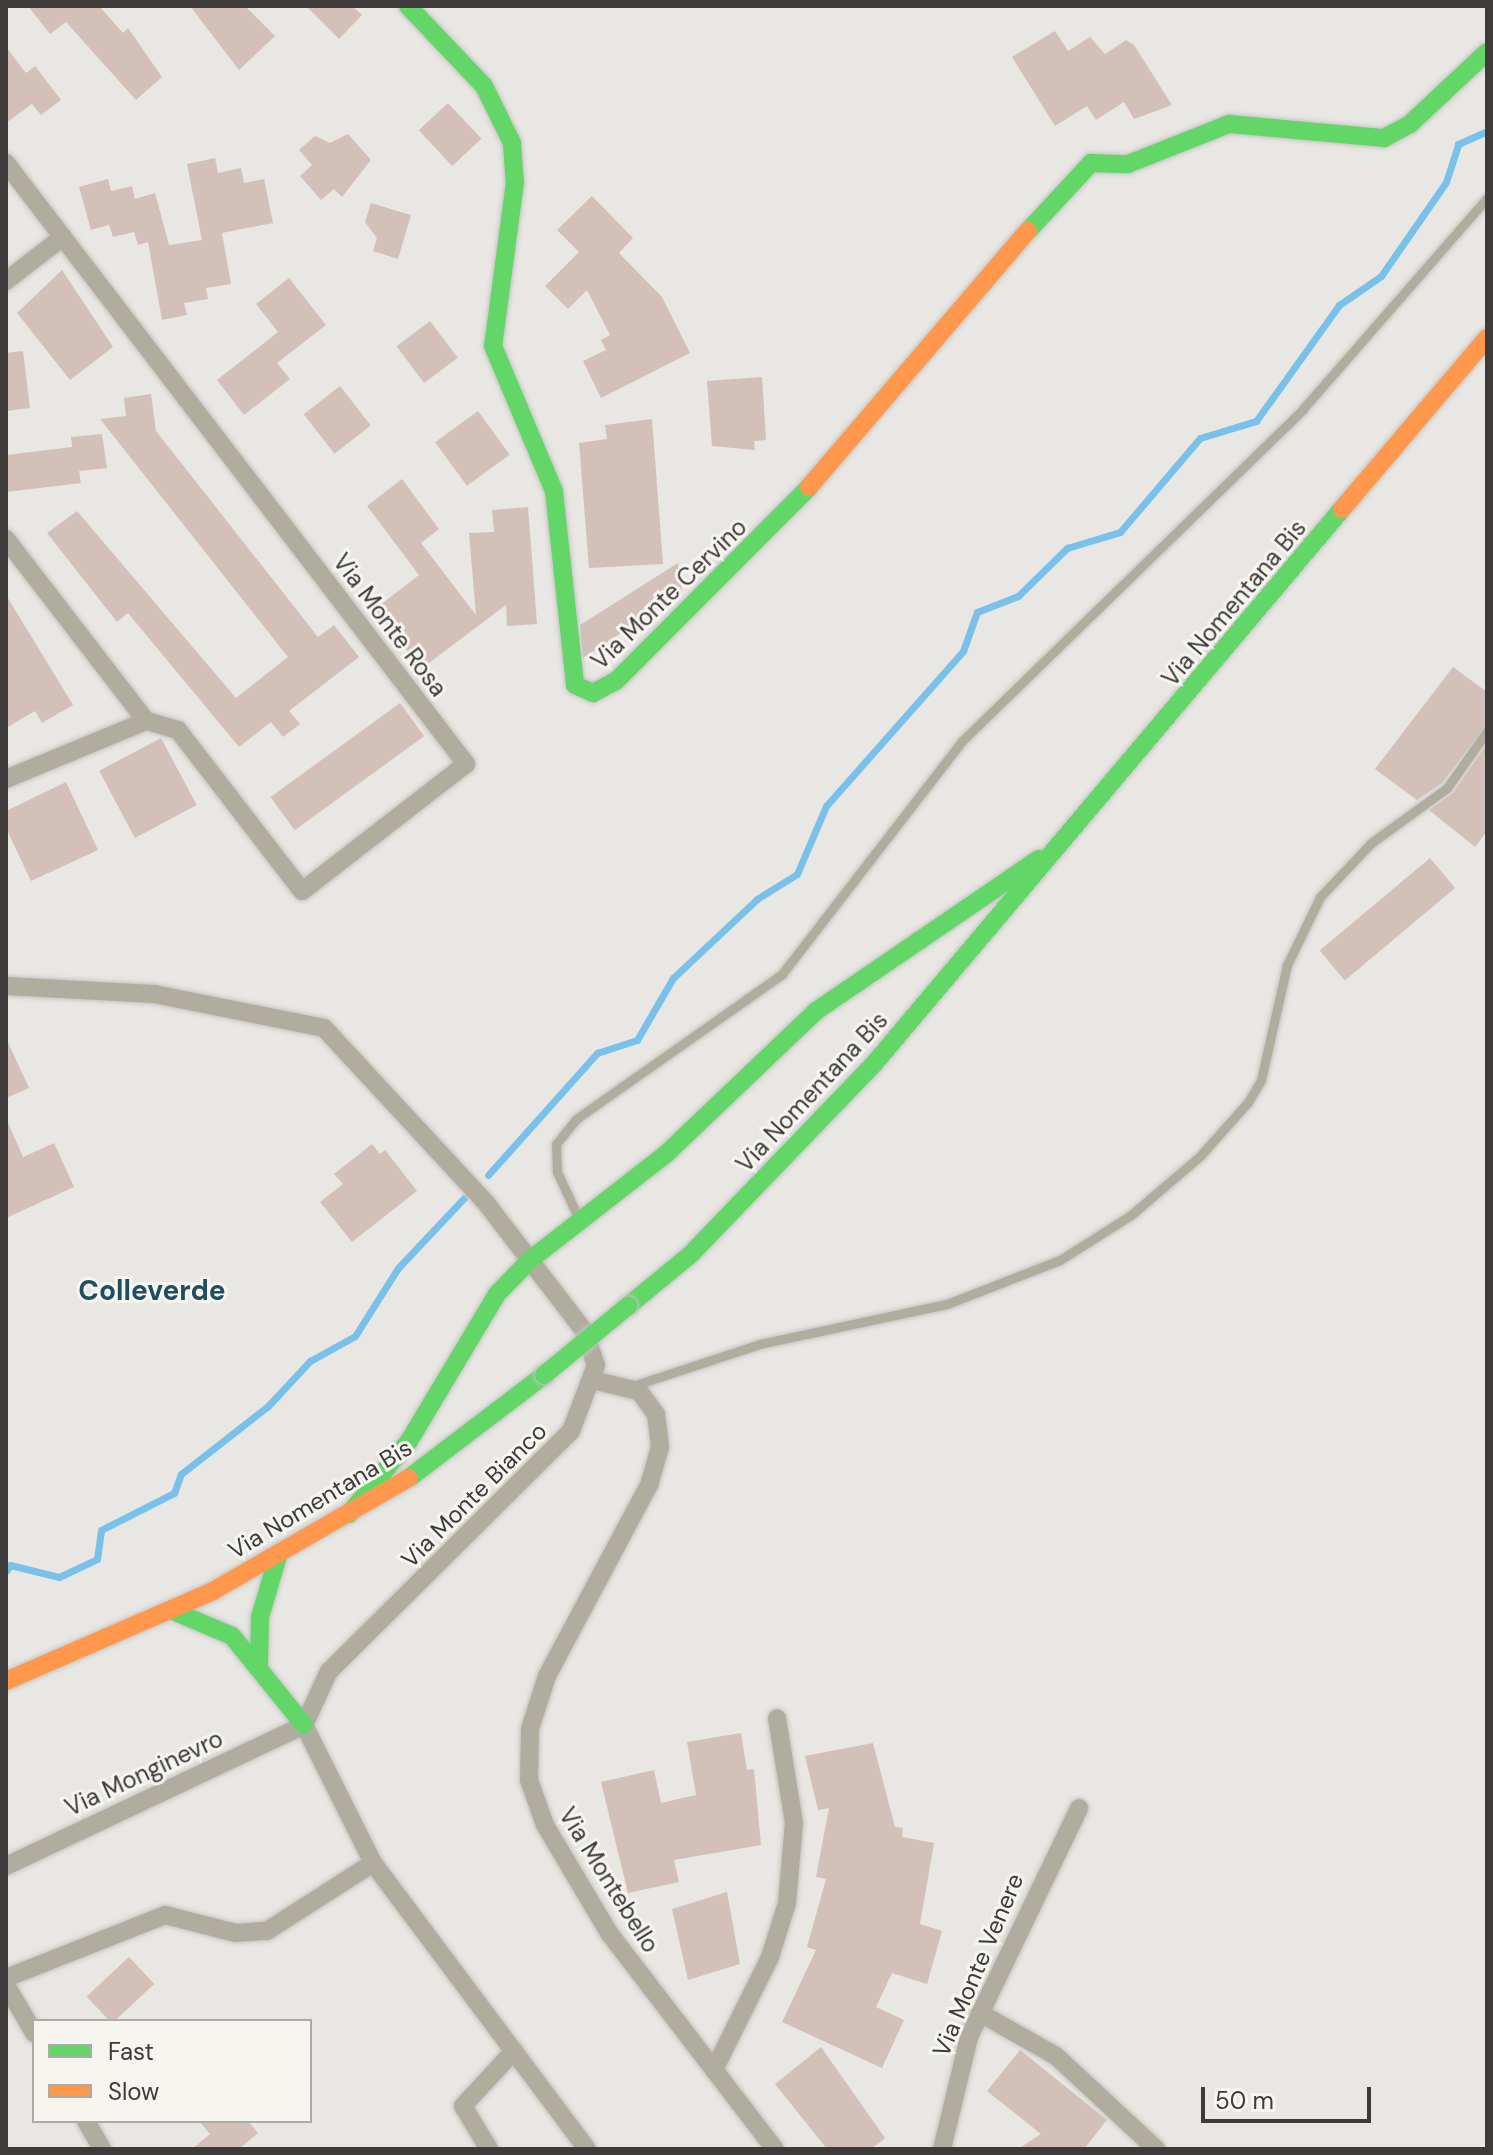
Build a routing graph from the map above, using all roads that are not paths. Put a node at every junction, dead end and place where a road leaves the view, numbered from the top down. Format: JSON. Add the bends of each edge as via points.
{"nodes":[{"id":1,"x":408,"y":6,"type":"edge"},
{"id":2,"x":1487,"y":52,"type":"edge"},
{"id":3,"x":6,"y":163,"type":"edge"},
{"id":4,"x":1487,"y":198,"type":"edge"},
{"id":5,"x":63,"y":237,"type":"junction"},
{"id":6,"x":6,"y":281,"type":"edge"},
{"id":7,"x":1487,"y":338,"type":"edge"},
{"id":8,"x":6,"y":539,"type":"edge"},
{"id":9,"x":146,"y":721,"type":"junction"},
{"id":10,"x":1487,"y":731,"type":"edge"},
{"id":11,"x":6,"y":779,"type":"edge"},
{"id":12,"x":1068,"y":839,"type":"junction"},
{"id":13,"x":6,"y":986,"type":"edge"},
{"id":14,"x":580,"y":1221,"type":"junction"},
{"id":15,"x":531,"y":1259,"type":"junction"},
{"id":16,"x":592,"y":1380,"type":"junction"},
{"id":17,"x":632,"y":1386,"type":"junction"},
{"id":18,"x":349,"y":1514,"type":"junction"},
{"id":19,"x":279,"y":1553,"type":"junction"},
{"id":20,"x":171,"y":1610,"type":"junction"},
{"id":21,"x":259,"y":1665,"type":"junction"},
{"id":22,"x":6,"y":1681,"type":"edge"},
{"id":23,"x":777,"y":1718,"type":"dead end"},
{"id":24,"x":304,"y":1725,"type":"junction"},
{"id":25,"x":1079,"y":1808,"type":"dead end"},
{"id":26,"x":373,"y":1863,"type":"junction"},
{"id":27,"x":6,"y":1866,"type":"edge"},
{"id":28,"x":6,"y":1978,"type":"edge"},
{"id":29,"x":6,"y":1985,"type":"edge"},
{"id":30,"x":980,"y":2013,"type":"junction"},
{"id":31,"x":32,"y":2030,"type":"edge"},
{"id":32,"x":514,"y":2051,"type":"junction"},
{"id":33,"x":714,"y":2070,"type":"junction"},
{"id":34,"x":87,"y":2123,"type":"edge"},
{"id":35,"x":102,"y":2149,"type":"edge"},
{"id":36,"x":489,"y":2149,"type":"edge"},
{"id":37,"x":587,"y":2149,"type":"edge"},
{"id":38,"x":775,"y":2149,"type":"edge"},
{"id":39,"x":942,"y":2149,"type":"edge"},
{"id":40,"x":1156,"y":2149,"type":"edge"}],
"edges":[{"from":1,"to":2,"type":"main road","name":"Via Monte Cervino","via":[[484,86],[512,143],[515,182],[493,346],[554,491],[568,671],[583,691],[616,681],[786,514],[1078,172],[1091,163],[1128,164],[1229,124],[1384,138],[1410,124]]},
{"from":3,"to":5,"type":"street","name":"Via Monte Rosa"},
{"from":4,"to":14,"type":"lane","via":[[1302,410],[962,741],[782,974],[576,1119],[556,1144],[557,1172]]},
{"from":5,"to":6,"type":"street"},
{"from":5,"to":9,"type":"street","name":"Via Monte Rosa","via":[[466,764],[302,891],[178,730]]},
{"from":7,"to":12,"type":"main road","name":"Via Nomentana Bis"},
{"from":8,"to":9,"type":"street"},
{"from":9,"to":11,"type":"street"},
{"from":10,"to":17,"type":"lane","via":[[1447,788],[1371,843],[1320,897],[1287,965],[1261,1080],[1248,1102],[1200,1156],[1131,1215],[1060,1260],[947,1304],[760,1344]]},
{"from":12,"to":14,"type":"main road","via":[[853,982],[667,1153]]},
{"from":12,"to":18,"type":"main road","name":"Via Nomentana Bis","bridge":true,"via":[[873,1065],[691,1254],[400,1485]]},
{"from":13,"to":15,"type":"street","name":"Via Monte Bianco","via":[[154,994],[324,1028]]},
{"from":14,"to":15,"type":"main road"},
{"from":15,"to":16,"type":"street","name":"Via Monte Bianco","via":[[585,1332],[596,1365]]},
{"from":15,"to":18,"type":"main road","via":[[497,1294],[409,1441]]},
{"from":16,"to":17,"type":"street"},
{"from":16,"to":24,"type":"street","name":"Via Monte Bianco","via":[[580,1415],[555,1450],[329,1671]]},
{"from":17,"to":33,"type":"street","name":"Via Montebello","via":[[659,1423],[657,1465],[547,1676],[530,1729],[528,1772],[545,1825],[585,1895]]},
{"from":18,"to":19,"type":"main road","name":"Via Nomentana Bis"},
{"from":19,"to":20,"type":"main road","name":"Via Nomentana Bis"},
{"from":19,"to":21,"type":"main road","via":[[260,1617]]},
{"from":20,"to":21,"type":"main road","via":[[225,1631]]},
{"from":20,"to":22,"type":"main road","name":"Via Nomentana Bis"},
{"from":21,"to":24,"type":"main road"},
{"from":23,"to":33,"type":"street","via":[[794,1823],[787,1903],[765,1968]]},
{"from":24,"to":26,"type":"street"},
{"from":24,"to":27,"type":"street","name":"Via Monginevro"},
{"from":25,"to":30,"type":"street","name":"Via Monte Venere"},
{"from":26,"to":28,"type":"street","via":[[267,1931],[236,1933],[165,1915]]},
{"from":26,"to":32,"type":"street"},
{"from":29,"to":31,"type":"street"},
{"from":30,"to":39,"type":"street","name":"Via Monte Venere"},
{"from":30,"to":40,"type":"street","via":[[1056,2056]]},
{"from":32,"to":36,"type":"street","via":[[463,2106]]},
{"from":32,"to":37,"type":"street"},
{"from":33,"to":38,"type":"street","name":"Via Montebello"},
{"from":34,"to":35,"type":"street"}]}
